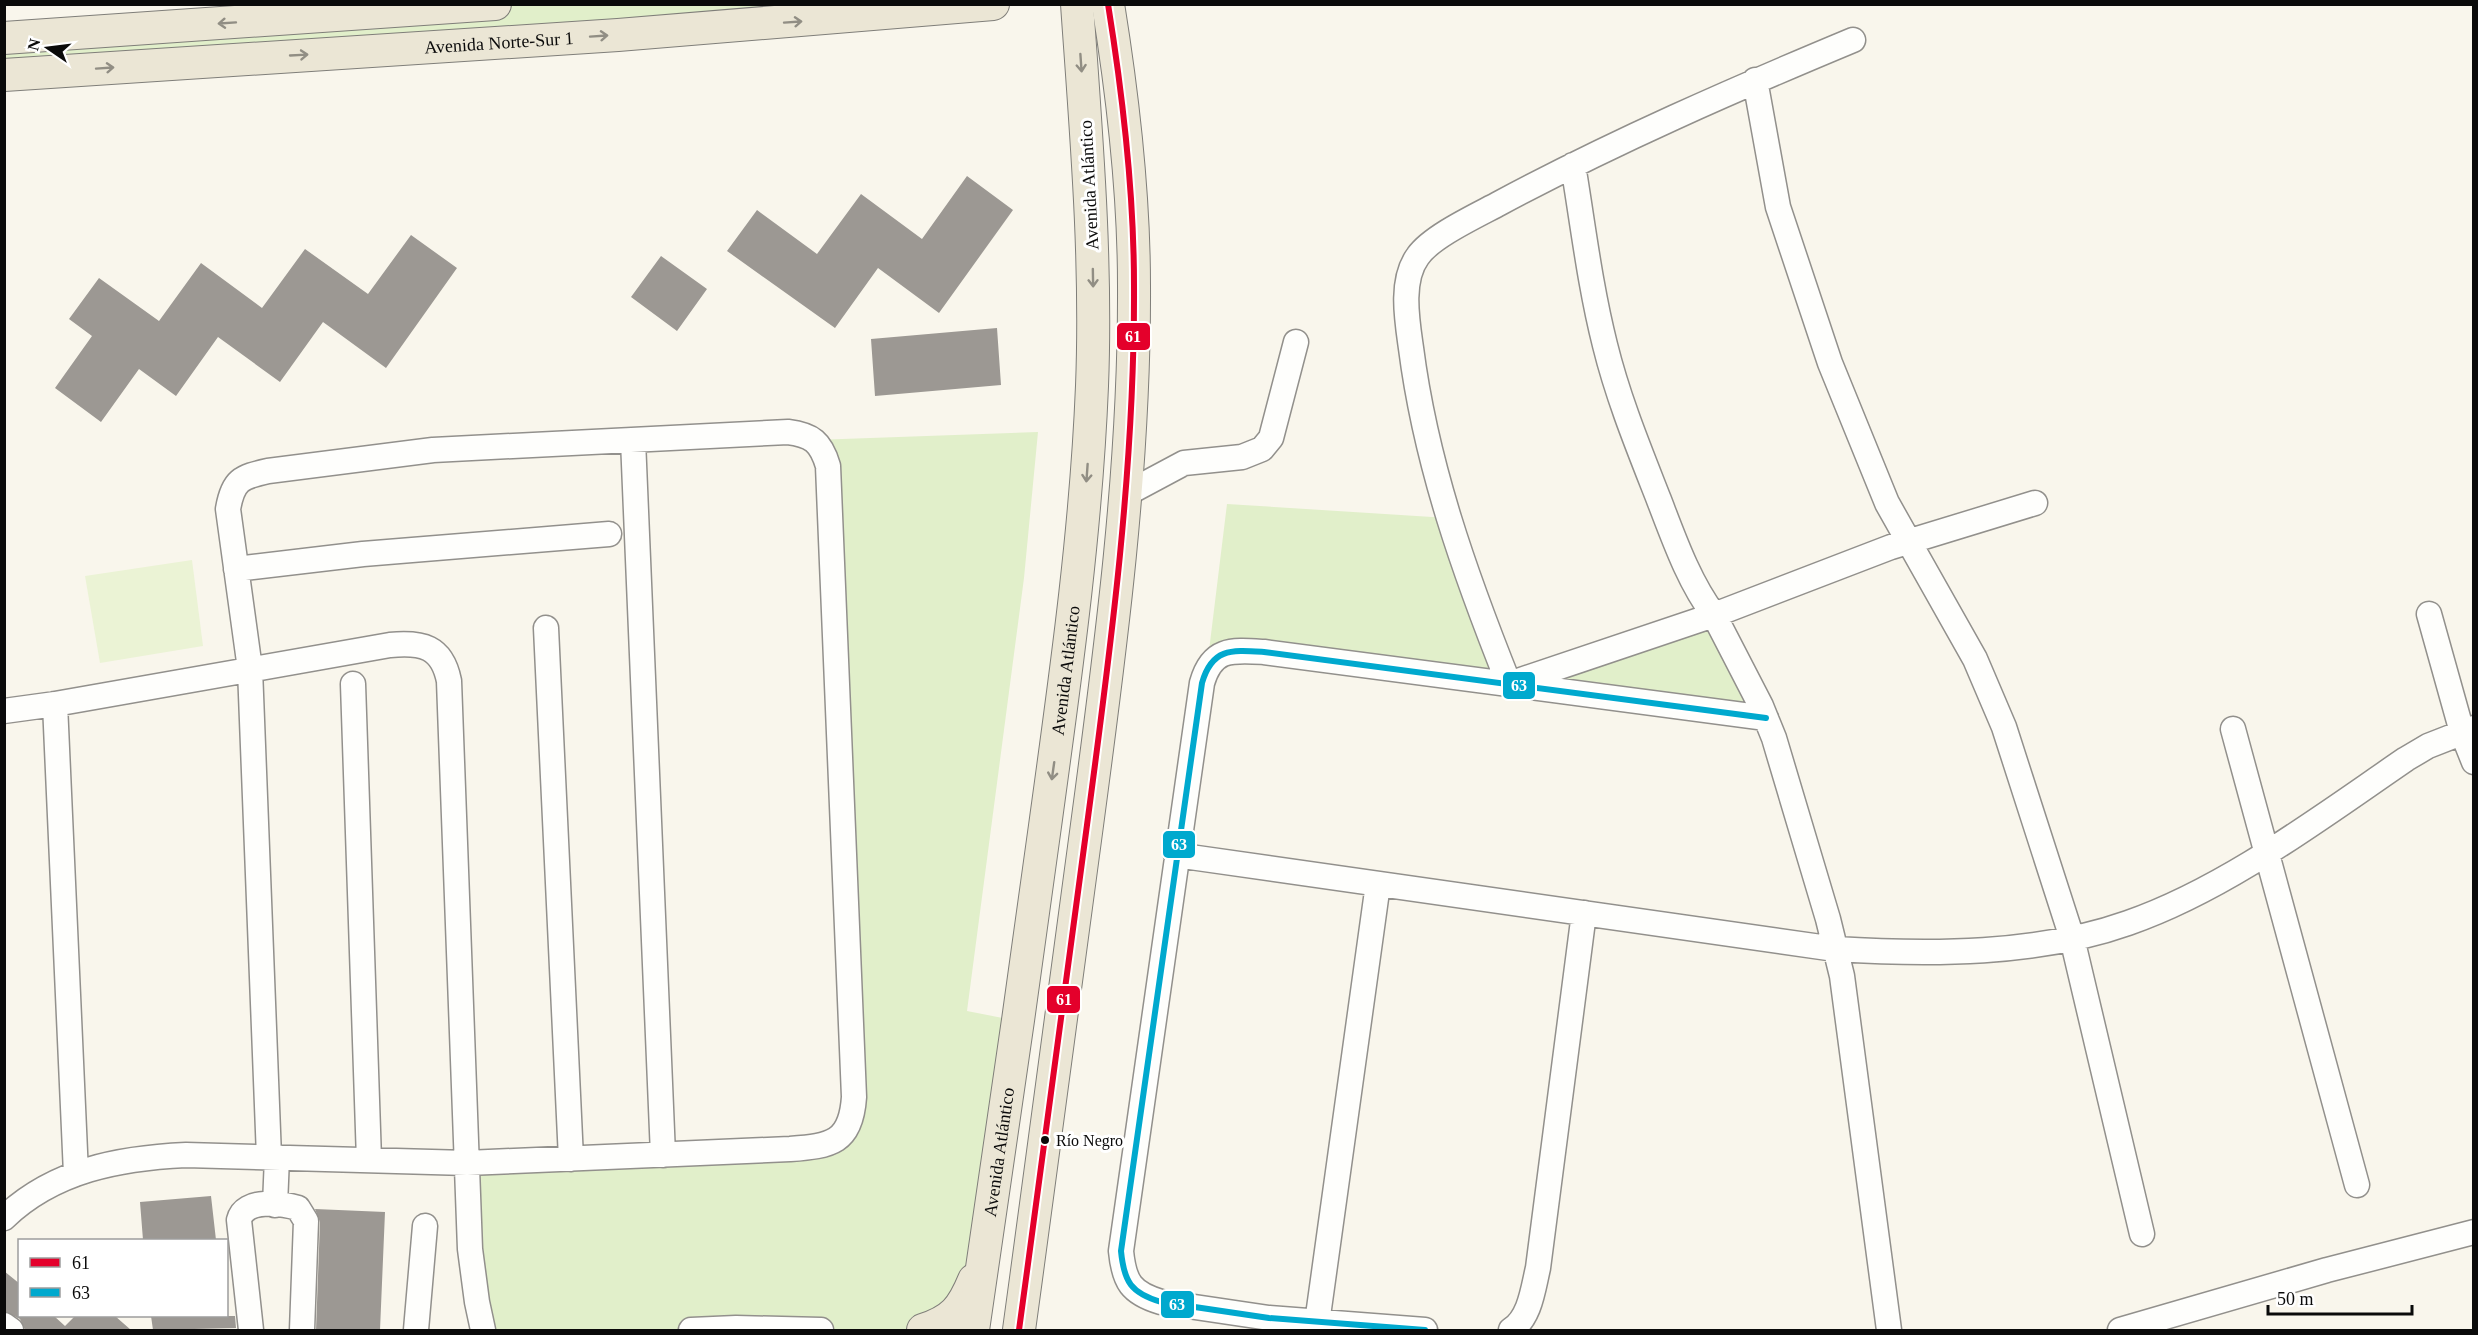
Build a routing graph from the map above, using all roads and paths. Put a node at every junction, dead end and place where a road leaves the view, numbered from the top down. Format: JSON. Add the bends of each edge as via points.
{"nodes":[{"id":1,"x":495,"y":4,"type":"edge"},
{"id":2,"x":993,"y":4,"type":"edge"},
{"id":3,"x":1077,"y":4,"type":"edge"},
{"id":4,"x":1108,"y":4,"type":"edge"},
{"id":5,"x":4,"y":38,"type":"edge"},
{"id":6,"x":1852,"y":40,"type":"dead end"},
{"id":7,"x":4,"y":75,"type":"edge"},
{"id":8,"x":1755,"y":81,"type":"junction"},
{"id":9,"x":1573,"y":165,"type":"junction"},
{"id":10,"x":1296,"y":342,"type":"dead end"},
{"id":11,"x":633,"y":440,"type":"junction"},
{"id":12,"x":1126,"y":494,"type":"junction"},
{"id":13,"x":2035,"y":503,"type":"dead end"},
{"id":14,"x":609,"y":534,"type":"dead end"},
{"id":15,"x":1907,"y":542,"type":"junction"},
{"id":16,"x":236,"y":569,"type":"junction"},
{"id":17,"x":1714,"y":615,"type":"junction"},
{"id":18,"x":2429,"y":615,"type":"dead end"},
{"id":19,"x":546,"y":628,"type":"dead end"},
{"id":20,"x":250,"y":669,"type":"junction"},
{"id":21,"x":353,"y":684,"type":"dead end"},
{"id":22,"x":1509,"y":684,"type":"junction"},
{"id":23,"x":55,"y":705,"type":"junction"},
{"id":24,"x":4,"y":711,"type":"edge"},
{"id":25,"x":1766,"y":718,"type":"junction"},
{"id":26,"x":2233,"y":729,"type":"dead end"},
{"id":27,"x":2468,"y":730,"type":"edge"},
{"id":28,"x":2474,"y":762,"type":"edge"},
{"id":29,"x":2266,"y":854,"type":"junction"},
{"id":30,"x":1176,"y":855,"type":"junction"},
{"id":31,"x":1378,"y":884,"type":"junction"},
{"id":32,"x":1584,"y":913,"type":"junction"},
{"id":33,"x":2072,"y":939,"type":"junction"},
{"id":34,"x":1835,"y":949,"type":"junction"},
{"id":35,"x":663,"y":1155,"type":"junction"},
{"id":36,"x":273,"y":1157,"type":"junction"},
{"id":37,"x":571,"y":1159,"type":"junction"},
{"id":38,"x":369,"y":1160,"type":"junction"},
{"id":39,"x":466,"y":1163,"type":"junction"},
{"id":40,"x":76,"y":1174,"type":"junction"},
{"id":41,"x":2357,"y":1185,"type":"dead end"},
{"id":42,"x":275,"y":1205,"type":"junction"},
{"id":43,"x":4,"y":1218,"type":"edge"},
{"id":44,"x":425,"y":1226,"type":"dead end"},
{"id":45,"x":2474,"y":1232,"type":"edge"},
{"id":46,"x":2142,"y":1234,"type":"dead end"},
{"id":47,"x":985,"y":1251,"type":"junction"},
{"id":48,"x":1029,"y":1255,"type":"junction"},
{"id":49,"x":1317,"y":1323,"type":"junction"},
{"id":50,"x":4,"y":1325,"type":"edge"},
{"id":51,"x":11,"y":1330,"type":"edge"},
{"id":52,"x":250,"y":1330,"type":"edge"},
{"id":53,"x":302,"y":1330,"type":"edge"},
{"id":54,"x":416,"y":1330,"type":"edge"},
{"id":55,"x":483,"y":1330,"type":"edge"},
{"id":56,"x":691,"y":1330,"type":"edge"},
{"id":57,"x":821,"y":1330,"type":"edge"},
{"id":58,"x":923,"y":1330,"type":"edge"},
{"id":59,"x":973,"y":1330,"type":"edge"},
{"id":60,"x":1019,"y":1330,"type":"edge"},
{"id":61,"x":1044,"y":1330,"type":"edge"},
{"id":62,"x":1425,"y":1330,"type":"edge"},
{"id":63,"x":1511,"y":1330,"type":"edge"},
{"id":64,"x":1889,"y":1330,"type":"edge"},
{"id":65,"x":2120,"y":1330,"type":"edge"}],
"edges":[{"from":1,"to":5,"type":"main road","one_way":true},
{"from":7,"to":2,"type":"main road","name":"Avenida Norte-Sur 1","one_way":true,"via":[[618,35]]},
{"from":3,"to":47,"type":"main road","name":"Avenida Atlántico","one_way":true,"via":[[1094,285],[1087,475],[1058,738]]},
{"from":4,"to":12,"type":"main road","via":[[1122,94],[1134,283]]},
{"from":6,"to":8,"type":"street"},
{"from":8,"to":9,"type":"street"},
{"from":8,"to":15,"type":"street","via":[[1778,207],[1806,296],[1887,503]]},
{"from":9,"to":17,"type":"street","via":[[1593,291],[1619,391],[1668,524]]},
{"from":9,"to":22,"type":"street","via":[[1455,228],[1426,248],[1417,256],[1408,282],[1409,332],[1425,431],[1454,538]]},
{"from":10,"to":12,"type":"street","via":[[1271,438],[1262,449],[1242,457],[1184,463]]},
{"from":11,"to":16,"type":"street","via":[[433,450],[248,476],[230,494],[228,509]]},
{"from":11,"to":35,"type":"street"},
{"from":11,"to":35,"type":"street","via":[[802,434],[824,452],[828,480],[853,1113],[842,1137],[814,1148]]},
{"from":12,"to":48,"type":"main road","via":[[1108,670]]},
{"from":13,"to":15,"type":"street"},
{"from":14,"to":16,"type":"street","via":[[363,554]]},
{"from":15,"to":17,"type":"street"},
{"from":15,"to":33,"type":"street","via":[[1976,659]]},
{"from":16,"to":20,"type":"street"},
{"from":17,"to":22,"type":"street"},
{"from":17,"to":25,"type":"street"},
{"from":18,"to":27,"type":"street"},
{"from":19,"to":37,"type":"street"},
{"from":20,"to":23,"type":"street"},
{"from":20,"to":36,"type":"street"},
{"from":20,"to":39,"type":"street","via":[[406,643],[433,651],[446,667]]},
{"from":21,"to":38,"type":"street"},
{"from":22,"to":25,"type":"street"},
{"from":22,"to":30,"type":"street","via":[[1264,652],[1237,651],[1214,658],[1202,683]]},
{"from":23,"to":24,"type":"street"},
{"from":23,"to":40,"type":"street"},
{"from":25,"to":34,"type":"street"},
{"from":26,"to":29,"type":"street"},
{"from":27,"to":28,"type":"street"},
{"from":27,"to":29,"type":"street","via":[[2406,759]]},
{"from":29,"to":33,"type":"street","via":[[2169,906],[2129,923]]},
{"from":29,"to":41,"type":"street"},
{"from":30,"to":31,"type":"street"},
{"from":30,"to":49,"type":"street","via":[[1121,1251],[1123,1269],[1135,1290],[1161,1302]]},
{"from":31,"to":32,"type":"street"},
{"from":31,"to":49,"type":"street"},
{"from":32,"to":34,"type":"street"},
{"from":32,"to":63,"type":"street","via":[[1538,1268],[1525,1314]]},
{"from":33,"to":34,"type":"street","via":[[1929,952]]},
{"from":33,"to":46,"type":"street"},
{"from":34,"to":64,"type":"street","via":[[1850,1028]]},
{"from":35,"to":37,"type":"street"},
{"from":36,"to":38,"type":"street"},
{"from":36,"to":40,"type":"street","via":[[157,1156],[122,1160]]},
{"from":36,"to":42,"type":"street"},
{"from":37,"to":39,"type":"street"},
{"from":38,"to":39,"type":"street"},
{"from":39,"to":55,"type":"street","via":[[470,1249]]},
{"from":40,"to":43,"type":"street","via":[[29,1198]]},
{"from":42,"to":52,"type":"street","via":[[248,1207],[239,1220]]},
{"from":42,"to":53,"type":"street","via":[[298,1208],[306,1221]]},
{"from":44,"to":54,"type":"street"},
{"from":45,"to":65,"type":"street"},
{"from":47,"to":58,"type":"main road","via":[[964,1304],[953,1316]]},
{"from":47,"to":59,"type":"main road","name":"Avenida Atlántico"},
{"from":48,"to":60,"type":"main road"},
{"from":48,"to":61,"type":"main road","via":[[1033,1308]]},
{"from":49,"to":62,"type":"street"},
{"from":50,"to":51,"type":"street"},
{"from":56,"to":57,"type":"street"}]}
